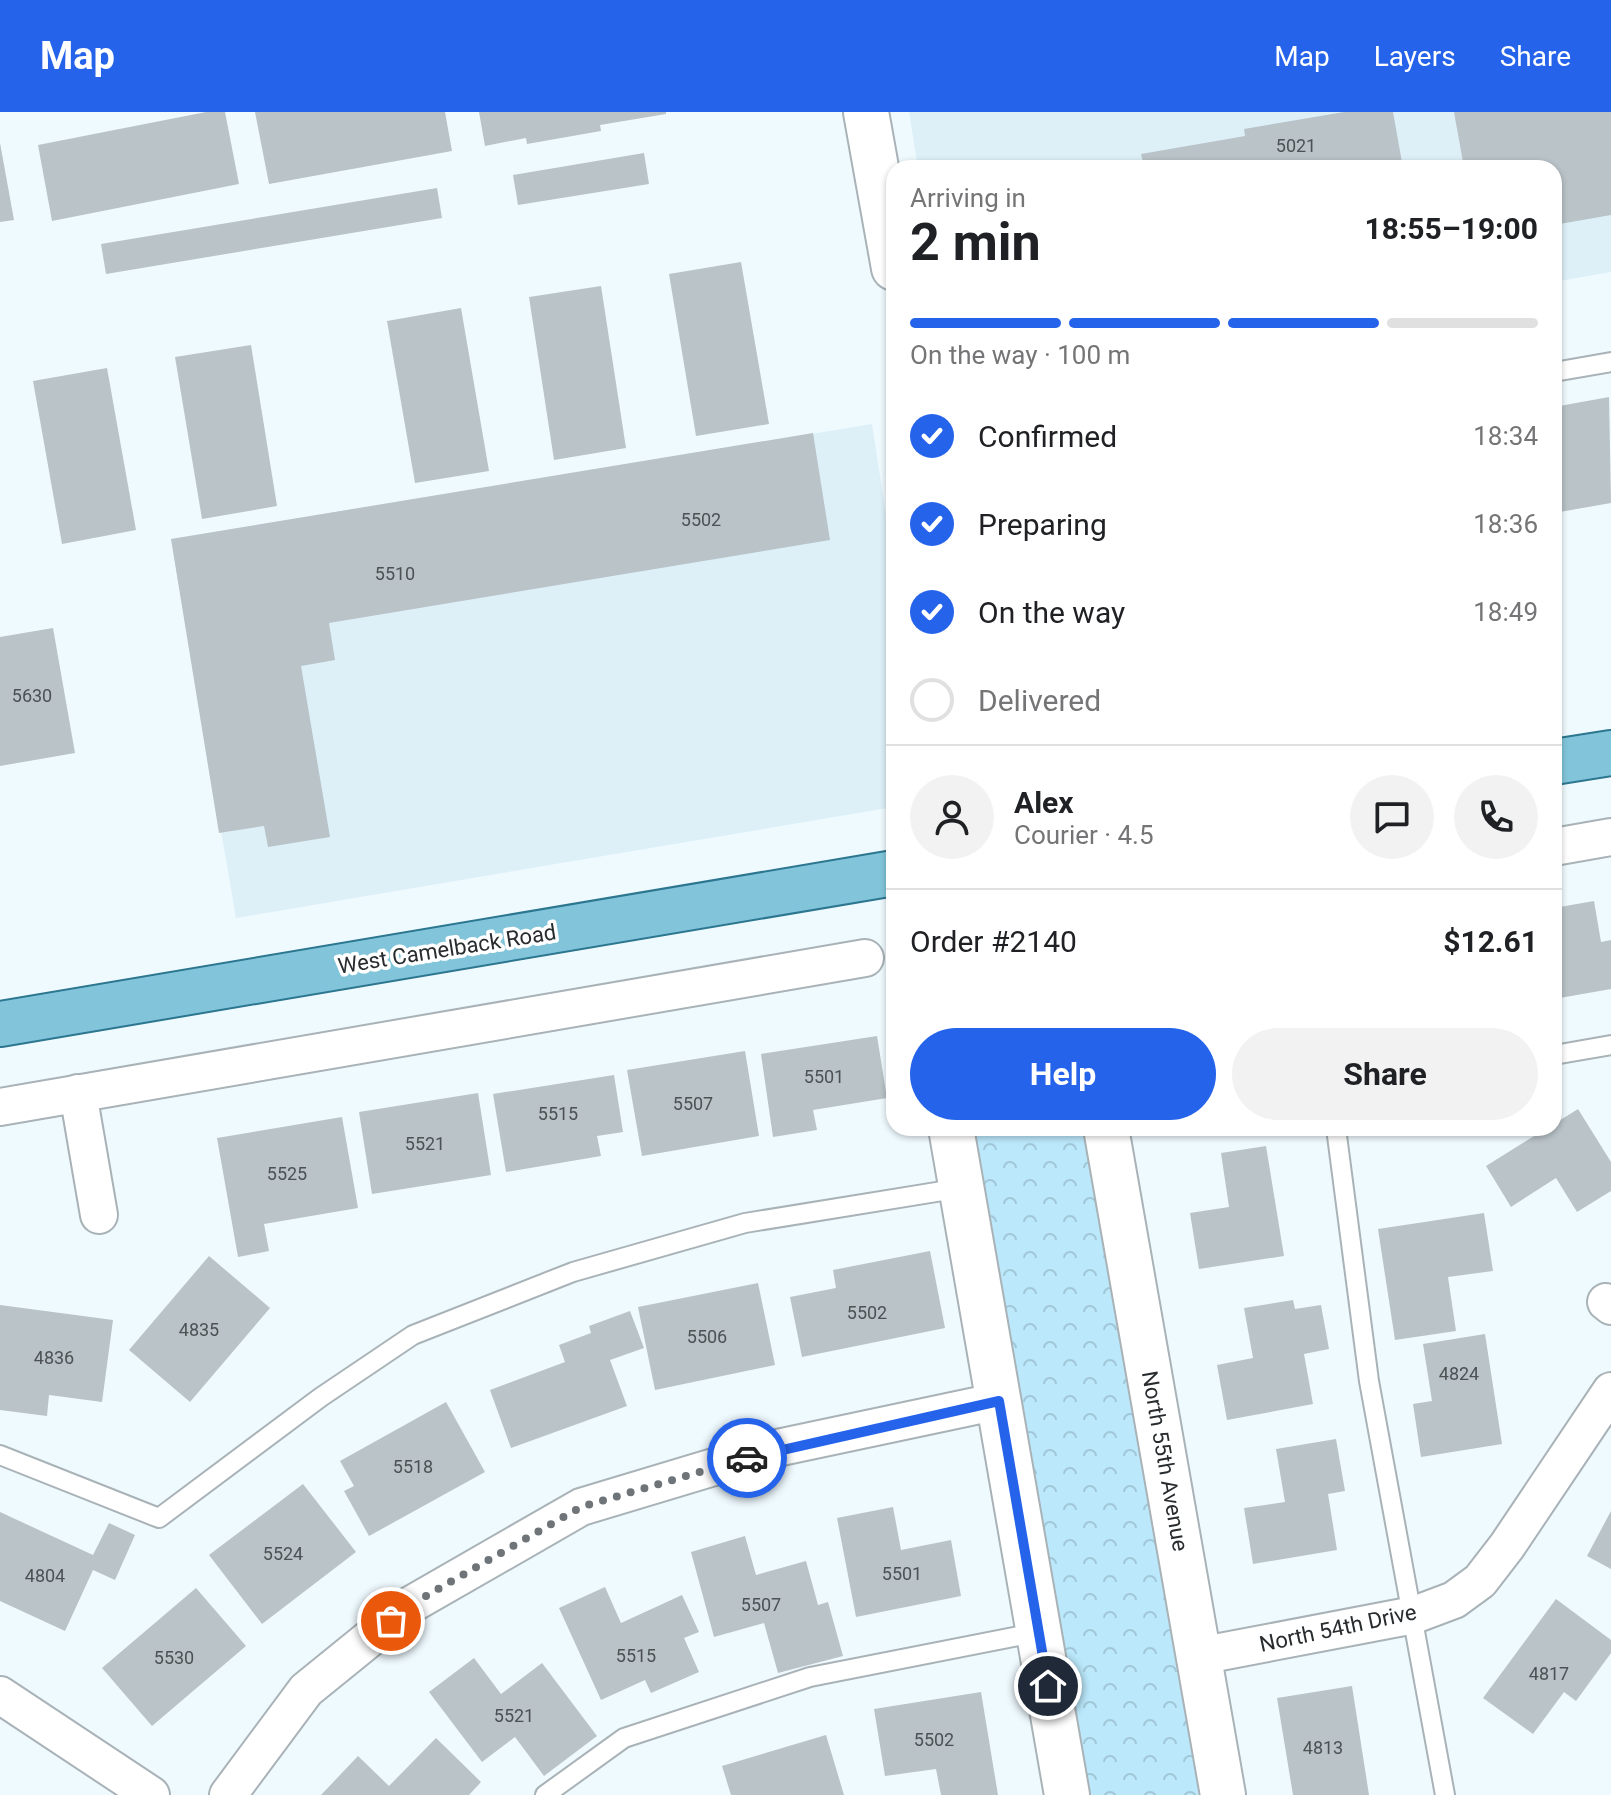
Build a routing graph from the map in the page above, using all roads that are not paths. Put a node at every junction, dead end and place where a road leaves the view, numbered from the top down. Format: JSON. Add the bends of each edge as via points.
{"nodes":[{"id":1,"x":866,"y":112,"type":"edge"},
{"id":2,"x":886,"y":223,"type":"edge"},
{"id":3,"x":1611,"y":362,"type":"edge"},
{"id":4,"x":1562,"y":371,"type":"edge"},
{"id":5,"x":1611,"y":753,"type":"edge"},
{"id":6,"x":1562,"y":761,"type":"edge"},
{"id":7,"x":1611,"y":837,"type":"edge"},
{"id":8,"x":1562,"y":846,"type":"edge"},
{"id":9,"x":886,"y":874,"type":"edge"},
{"id":10,"x":865,"y":958,"type":"dead end"},
{"id":11,"x":0,"y":1024,"type":"edge"},
{"id":12,"x":1611,"y":1045,"type":"edge"},
{"id":13,"x":1562,"y":1054,"type":"edge"},
{"id":14,"x":78,"y":1093,"type":"junction"},
{"id":15,"x":0,"y":1107,"type":"edge"},
{"id":16,"x":952,"y":1136,"type":"edge"},
{"id":17,"x":1107,"y":1136,"type":"edge"},
{"id":18,"x":1337,"y":1136,"type":"edge"},
{"id":19,"x":962,"y":1188,"type":"junction"},
{"id":20,"x":99,"y":1215,"type":"dead end"},
{"id":21,"x":1611,"y":1391,"type":"edge"},
{"id":22,"x":999,"y":1401,"type":"junction"},
{"id":23,"x":0,"y":1455,"type":"edge"},
{"id":24,"x":1414,"y":1615,"type":"junction"},
{"id":25,"x":1039,"y":1632,"type":"junction"},
{"id":26,"x":1199,"y":1656,"type":"junction"},
{"id":27,"x":0,"y":1695,"type":"edge"},
{"id":28,"x":151,"y":1795,"type":"edge"},
{"id":29,"x":228,"y":1795,"type":"edge"},
{"id":30,"x":545,"y":1795,"type":"edge"},
{"id":31,"x":1067,"y":1795,"type":"edge"},
{"id":32,"x":1223,"y":1795,"type":"edge"},
{"id":33,"x":1445,"y":1795,"type":"edge"}],
"edges":[{"from":1,"to":2,"type":"street"},
{"from":3,"to":4,"type":"lane"},
{"from":5,"to":6,"type":"main road"},
{"from":7,"to":8,"type":"street"},
{"from":9,"to":11,"type":"main road","name":"West Camelback Road"},
{"from":10,"to":14,"type":"street"},
{"from":12,"to":13,"type":"lane"},
{"from":14,"to":15,"type":"street"},
{"from":14,"to":20,"type":"street"},
{"from":16,"to":19,"type":"street"},
{"from":17,"to":26,"type":"street","name":"North 55th Avenue"},
{"from":18,"to":24,"type":"lane","via":[[1369,1381]]},
{"from":19,"to":22,"type":"street"},
{"from":19,"to":23,"type":"lane","via":[[745,1223],[573,1272],[413,1335],[159,1518]]},
{"from":21,"to":24,"type":"street","name":"North 54th Drive","via":[[1480,1581],[1454,1600]]},
{"from":22,"to":25,"type":"street"},
{"from":22,"to":29,"type":"street","via":[[777,1448],[581,1507],[412,1604],[306,1690]]},
{"from":24,"to":26,"type":"street","name":"North 54th Drive"},
{"from":24,"to":33,"type":"lane"},
{"from":25,"to":30,"type":"lane","via":[[810,1677],[624,1738]]},
{"from":25,"to":31,"type":"street"},
{"from":26,"to":32,"type":"street","name":"North 55th Avenue"},
{"from":27,"to":28,"type":"street"}]}
